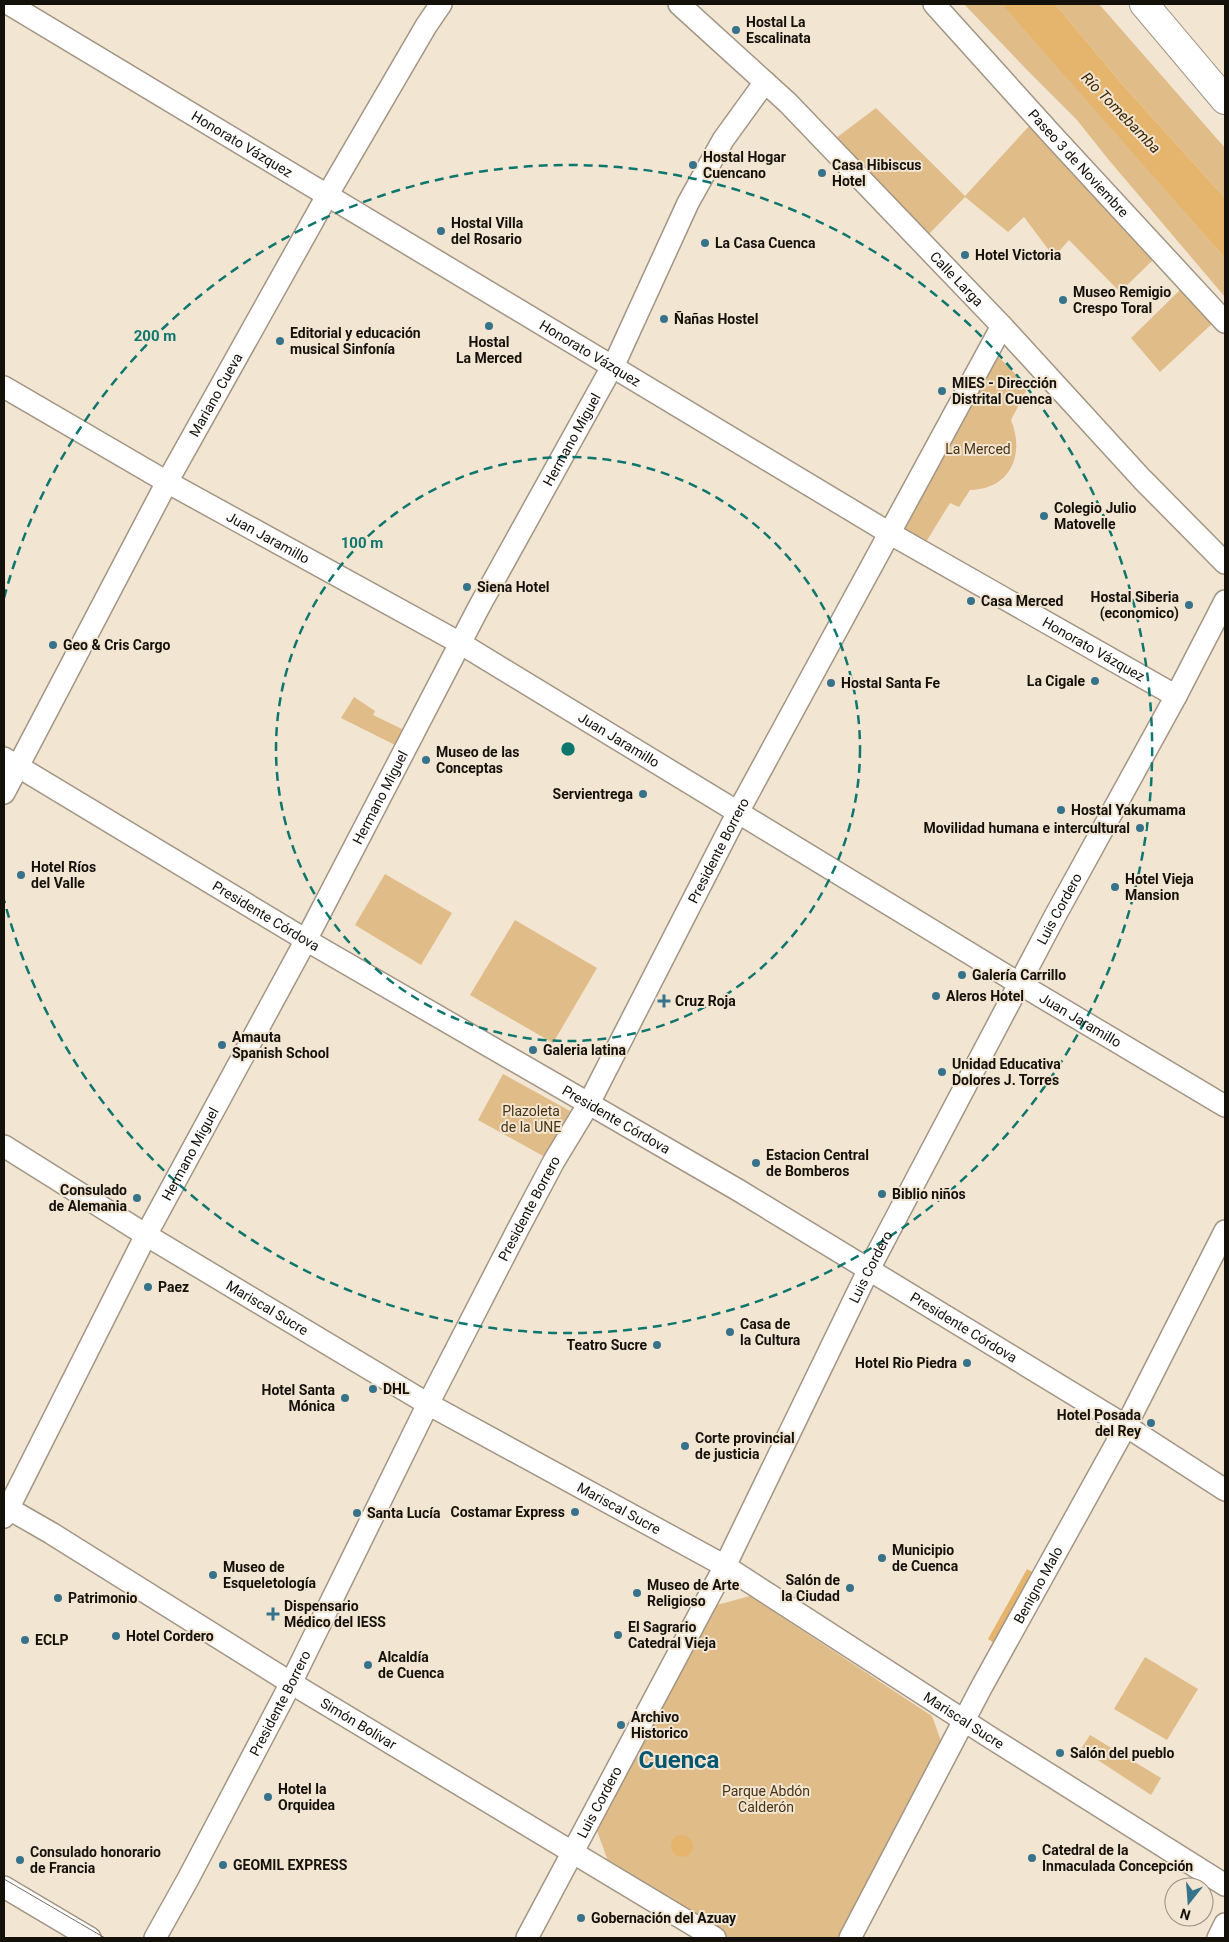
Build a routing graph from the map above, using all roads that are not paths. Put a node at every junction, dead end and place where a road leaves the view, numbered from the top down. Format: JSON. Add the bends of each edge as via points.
{"nodes":[{"id":1,"x":9,"y":4,"type":"edge"},
{"id":2,"x":441,"y":4,"type":"edge"},
{"id":3,"x":679,"y":4,"type":"edge"},
{"id":4,"x":934,"y":4,"type":"edge"},
{"id":5,"x":1144,"y":4,"type":"edge"},
{"id":6,"x":765,"y":82,"type":"junction"},
{"id":7,"x":1225,"y":100,"type":"edge"},
{"id":8,"x":328,"y":194,"type":"junction"},
{"id":9,"x":1225,"y":322,"type":"edge"},
{"id":10,"x":1002,"y":326,"type":"junction"},
{"id":11,"x":612,"y":366,"type":"junction"},
{"id":12,"x":4,"y":387,"type":"edge"},
{"id":13,"x":167,"y":482,"type":"junction"},
{"id":14,"x":891,"y":534,"type":"junction"},
{"id":15,"x":1225,"y":563,"type":"edge"},
{"id":16,"x":1225,"y":600,"type":"edge"},
{"id":17,"x":460,"y":643,"type":"junction"},
{"id":18,"x":1176,"y":696,"type":"junction"},
{"id":19,"x":11,"y":762,"type":"edge"},
{"id":20,"x":4,"y":793,"type":"edge"},
{"id":21,"x":738,"y":812,"type":"junction"},
{"id":22,"x":306,"y":940,"type":"junction"},
{"id":23,"x":1020,"y":984,"type":"junction"},
{"id":24,"x":588,"y":1105,"type":"junction"},
{"id":25,"x":1225,"y":1106,"type":"edge"},
{"id":26,"x":4,"y":1146,"type":"edge"},
{"id":27,"x":1225,"y":1231,"type":"edge"},
{"id":28,"x":146,"y":1235,"type":"junction"},
{"id":29,"x":869,"y":1269,"type":"junction"},
{"id":30,"x":428,"y":1404,"type":"junction"},
{"id":31,"x":1126,"y":1426,"type":"junction"},
{"id":32,"x":1225,"y":1490,"type":"edge"},
{"id":33,"x":5,"y":1510,"type":"edge"},
{"id":34,"x":725,"y":1566,"type":"junction"},
{"id":35,"x":291,"y":1683,"type":"junction"},
{"id":36,"x":965,"y":1720,"type":"junction"},
{"id":37,"x":574,"y":1852,"type":"junction"},
{"id":38,"x":1225,"y":1885,"type":"edge"},
{"id":39,"x":4,"y":1887,"type":"edge"},
{"id":40,"x":1225,"y":1924,"type":"edge"},
{"id":41,"x":90,"y":1938,"type":"edge"},
{"id":42,"x":155,"y":1938,"type":"edge"},
{"id":43,"x":527,"y":1938,"type":"edge"},
{"id":44,"x":715,"y":1938,"type":"edge"},
{"id":45,"x":850,"y":1938,"type":"edge"},
{"id":46,"x":1218,"y":1938,"type":"edge"}],
"edges":[{"from":1,"to":8,"type":"street","name":"Honorato Vázquez"},
{"from":2,"to":8,"type":"street","name":"Mariano Cueva"},
{"from":3,"to":6,"type":"street","name":"Calle Larga"},
{"from":4,"to":9,"type":"street","name":"Paseo 3 de Noviembre"},
{"from":5,"to":7,"type":"main road"},
{"from":6,"to":10,"type":"street","name":"Calle Larga"},
{"from":6,"to":11,"type":"street","name":"Hermano Miguel","via":[[723,140],[688,203]]},
{"from":8,"to":11,"type":"street","name":"Honorato Vázquez"},
{"from":8,"to":13,"type":"street","name":"Mariano Cueva"},
{"from":10,"to":14,"type":"street","name":"Presidente Borrero"},
{"from":10,"to":15,"type":"street","name":"Calle Larga","via":[[1142,479]]},
{"from":11,"to":14,"type":"street","name":"Honorato Vázquez"},
{"from":11,"to":17,"type":"street","name":"Hermano Miguel"},
{"from":12,"to":13,"type":"street","name":"Juan Jaramillo"},
{"from":13,"to":17,"type":"street","name":"Juan Jaramillo"},
{"from":13,"to":19,"type":"street","name":"Mariano Cueva"},
{"from":14,"to":18,"type":"street","name":"Honorato Vázquez"},
{"from":14,"to":21,"type":"street","name":"Presidente Borrero"},
{"from":16,"to":18,"type":"street","name":"Luis Cordero"},
{"from":17,"to":21,"type":"street","name":"Juan Jaramillo"},
{"from":17,"to":22,"type":"street","name":"Hermano Miguel"},
{"from":18,"to":23,"type":"street","name":"Luis Cordero"},
{"from":19,"to":20,"type":"street","name":"Mariano Cueva"},
{"from":19,"to":22,"type":"street","name":"Presidente Córdova"},
{"from":21,"to":23,"type":"street","name":"Juan Jaramillo"},
{"from":21,"to":24,"type":"street","name":"Presidente Borrero"},
{"from":22,"to":24,"type":"street","name":"Presidente Córdova"},
{"from":22,"to":28,"type":"street","name":"Hermano Miguel"},
{"from":23,"to":25,"type":"street","name":"Juan Jaramillo"},
{"from":23,"to":29,"type":"street","name":"Luis Cordero"},
{"from":24,"to":29,"type":"street","name":"Presidente Córdova"},
{"from":24,"to":30,"type":"street","name":"Presidente Borrero","via":[[554,1161]]},
{"from":26,"to":28,"type":"street","name":"Mariscal Sucre"},
{"from":27,"to":31,"type":"street","name":"Benigno Malo"},
{"from":28,"to":30,"type":"street","name":"Mariscal Sucre"},
{"from":28,"to":33,"type":"street","name":"Hermano Miguel"},
{"from":29,"to":31,"type":"street","name":"Presidente Córdova"},
{"from":29,"to":34,"type":"street","name":"Luis Cordero"},
{"from":30,"to":34,"type":"street","name":"Mariscal Sucre"},
{"from":30,"to":35,"type":"street","name":"Presidente Borrero"},
{"from":31,"to":32,"type":"street","name":"Presidente Córdova"},
{"from":31,"to":36,"type":"street","name":"Benigno Malo"},
{"from":33,"to":35,"type":"street","name":"Simón Bolívar","via":[[51,1533]]},
{"from":34,"to":36,"type":"street","name":"Mariscal Sucre"},
{"from":34,"to":37,"type":"street","name":"Luis Cordero"},
{"from":35,"to":37,"type":"street","name":"Simón Bolívar"},
{"from":35,"to":42,"type":"street","name":"Presidente Borrero"},
{"from":36,"to":38,"type":"street","name":"Mariscal Sucre"},
{"from":36,"to":45,"type":"street","name":"Benigno Malo"},
{"from":37,"to":43,"type":"street","name":"Luis Cordero"},
{"from":37,"to":44,"type":"street","name":"Simón Bolívar"},
{"from":39,"to":41,"type":"street"},
{"from":40,"to":46,"type":"street"}]}
